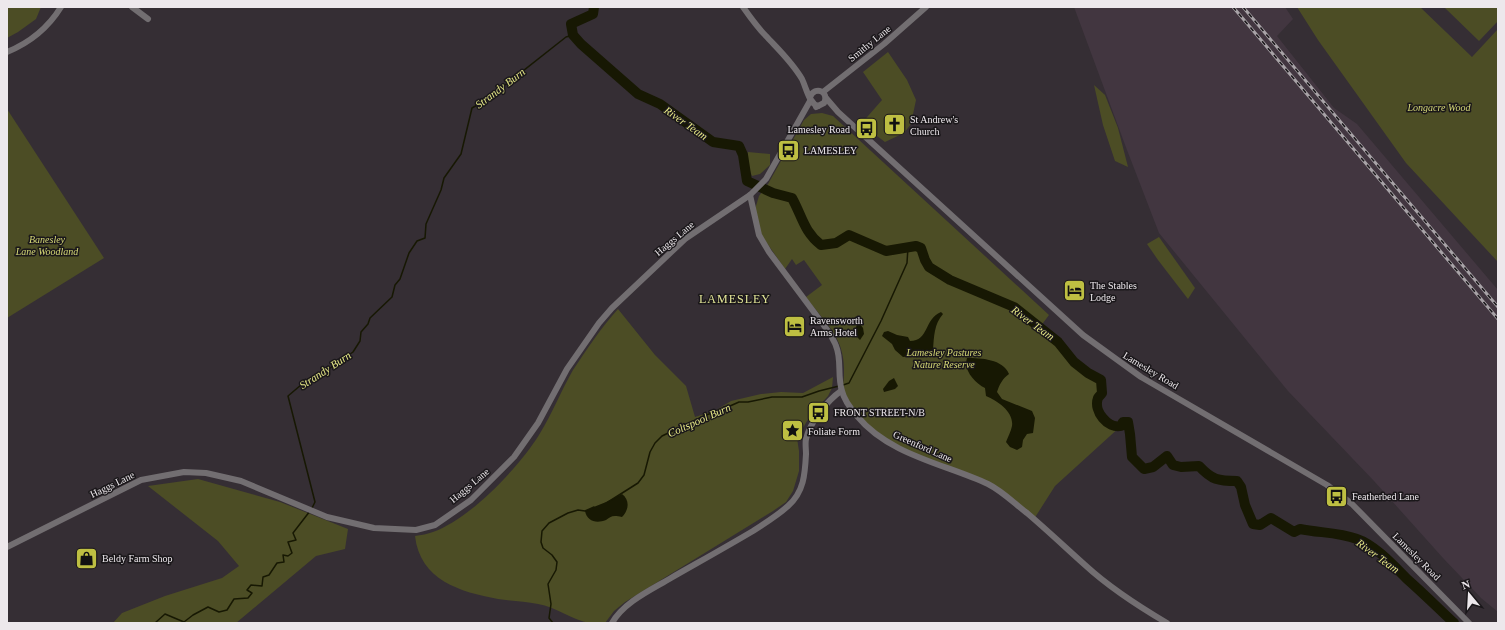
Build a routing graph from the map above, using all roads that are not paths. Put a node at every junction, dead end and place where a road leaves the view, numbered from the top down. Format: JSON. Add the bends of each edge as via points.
{"nodes":[{"id":1,"x":60,"y":7,"type":"edge"},
{"id":2,"x":132,"y":7,"type":"edge"},
{"id":3,"x":743,"y":7,"type":"edge"},
{"id":4,"x":926,"y":7,"type":"edge"},
{"id":5,"x":148,"y":19,"type":"dead end"},
{"id":6,"x":7,"y":52,"type":"edge"},
{"id":7,"x":803,"y":80,"type":"junction"},
{"id":8,"x":815,"y":91,"type":"junction"},
{"id":9,"x":824,"y":95,"type":"junction"},
{"id":10,"x":810,"y":99,"type":"junction"},
{"id":11,"x":819,"y":106,"type":"junction"},
{"id":12,"x":838,"y":112,"type":"junction"},
{"id":13,"x":803,"y":116,"type":"junction"},
{"id":14,"x":752,"y":194,"type":"junction"},
{"id":15,"x":841,"y":391,"type":"junction"},
{"id":16,"x":7,"y":547,"type":"edge"},
{"id":17,"x":612,"y":623,"type":"edge"},
{"id":18,"x":1167,"y":623,"type":"edge"},
{"id":19,"x":1469,"y":623,"type":"edge"}],
"edges":[{"from":1,"to":6,"type":"street","via":[[49,24],[40,32]]},
{"from":2,"to":5,"type":"street"},
{"from":3,"to":7,"type":"street","via":[[790,61]]},
{"from":4,"to":9,"type":"street","name":"Smithy Lane"},
{"from":7,"to":8,"type":"street"},
{"from":7,"to":10,"type":"street"},
{"from":8,"to":9,"type":"street","via":[[820,90]]},
{"from":8,"to":10,"type":"street"},
{"from":9,"to":11,"type":"street","via":[[824,103]]},
{"from":9,"to":12,"type":"street","name":"Lamesley Road"},
{"from":10,"to":11,"type":"street","via":[[813,105]]},
{"from":10,"to":13,"type":"street","name":"Haggs Lane"},
{"from":11,"to":12,"type":"street","name":"Lamesley Road"},
{"from":11,"to":13,"type":"street","name":"Haggs Lane","via":[[809,109]]},
{"from":12,"to":19,"type":"street","name":"Lamesley Road","via":[[1083,335],[1141,377],[1339,493]]},
{"from":13,"to":14,"type":"street","name":"Haggs Lane","via":[[766,179]]},
{"from":14,"to":15,"type":"street","name":"Greenford Lane","via":[[759,235],[768,252],[837,346]]},
{"from":14,"to":16,"type":"street","name":"Haggs Lane","via":[[685,239],[612,308],[567,369],[538,423],[514,457],[470,500],[434,525],[416,530],[374,528],[327,517],[241,482],[206,473],[184,472],[141,480]]},
{"from":15,"to":17,"type":"street","via":[[815,420],[806,439],[803,484],[788,506],[742,538],[650,590],[627,606]]},
{"from":15,"to":18,"type":"street","name":"Greenford Lane","via":[[858,418],[881,438],[989,485],[1008,497],[1102,579],[1138,606]]}]}
